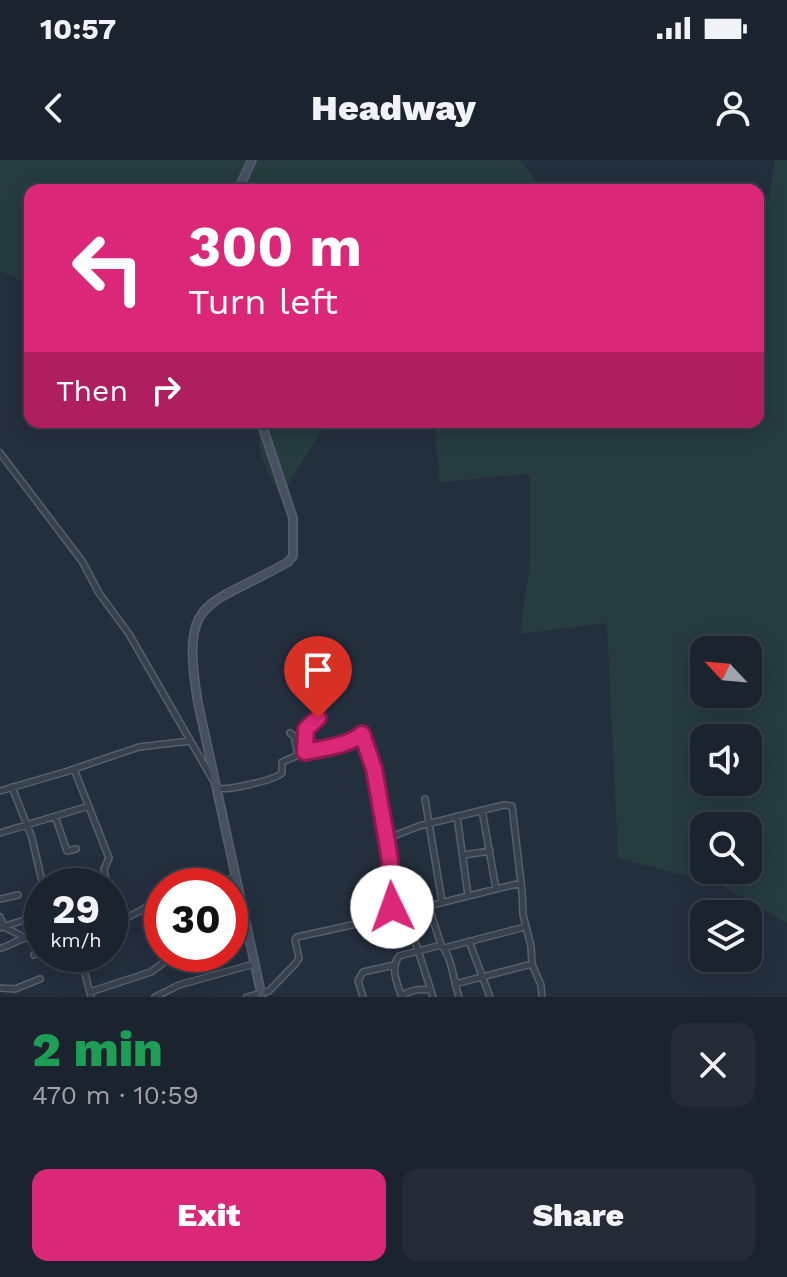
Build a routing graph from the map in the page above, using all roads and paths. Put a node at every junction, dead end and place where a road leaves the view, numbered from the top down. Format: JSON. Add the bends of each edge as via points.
{"nodes":[{"id":1,"x":252,"y":160,"type":"edge"},
{"id":2,"x":241,"y":184,"type":"edge"},
{"id":3,"x":263,"y":428,"type":"edge"},
{"id":4,"x":0,"y":453,"type":"edge"},
{"id":5,"x":318,"y":718,"type":"dead end"},
{"id":6,"x":290,"y":733,"type":"dead end"},
{"id":7,"x":190,"y":741,"type":"junction"},
{"id":8,"x":305,"y":752,"type":"junction"},
{"id":9,"x":298,"y":755,"type":"junction"},
{"id":10,"x":74,"y":769,"type":"junction"},
{"id":11,"x":12,"y":787,"type":"junction"},
{"id":12,"x":219,"y":790,"type":"junction"},
{"id":13,"x":0,"y":791,"type":"edge"},
{"id":14,"x":425,"y":799,"type":"dead end"},
{"id":15,"x":89,"y":806,"type":"junction"},
{"id":16,"x":482,"y":810,"type":"junction"},
{"id":17,"x":55,"y":816,"type":"junction"},
{"id":18,"x":457,"y":816,"type":"junction"},
{"id":19,"x":429,"y":823,"type":"junction"},
{"id":20,"x":26,"y":824,"type":"junction"},
{"id":21,"x":0,"y":833,"type":"edge"},
{"id":22,"x":386,"y":839,"type":"junction"},
{"id":23,"x":76,"y":849,"type":"dead end"},
{"id":24,"x":490,"y":851,"type":"junction"},
{"id":25,"x":464,"y":855,"type":"junction"},
{"id":26,"x":38,"y":868,"type":"edge"},
{"id":27,"x":104,"y":868,"type":"edge"},
{"id":28,"x":234,"y":868,"type":"edge"},
{"id":29,"x":521,"y":883,"type":"junction"},
{"id":30,"x":496,"y":889,"type":"junction"},
{"id":31,"x":18,"y":895,"type":"dead end"},
{"id":32,"x":468,"y":895,"type":"junction"},
{"id":33,"x":0,"y":899,"type":"edge"},
{"id":34,"x":442,"y":902,"type":"junction"},
{"id":35,"x":429,"y":907,"type":"junction"},
{"id":36,"x":395,"y":912,"type":"junction"},
{"id":37,"x":404,"y":912,"type":"junction"},
{"id":38,"x":0,"y":917,"type":"edge"},
{"id":39,"x":24,"y":920,"type":"dead end"},
{"id":40,"x":525,"y":927,"type":"junction"},
{"id":41,"x":2,"y":928,"type":"edge"},
{"id":42,"x":248,"y":934,"type":"edge"},
{"id":43,"x":469,"y":941,"type":"junction"},
{"id":44,"x":442,"y":947,"type":"junction"},
{"id":45,"x":0,"y":948,"type":"edge"},
{"id":46,"x":418,"y":951,"type":"junction"},
{"id":47,"x":254,"y":964,"type":"junction"},
{"id":48,"x":532,"y":964,"type":"junction"},
{"id":49,"x":394,"y":965,"type":"junction"},
{"id":50,"x":84,"y":972,"type":"edge"},
{"id":51,"x":151,"y":972,"type":"edge"},
{"id":52,"x":480,"y":976,"type":"junction"},
{"id":53,"x":40,"y":979,"type":"dead end"},
{"id":54,"x":455,"y":984,"type":"junction"},
{"id":55,"x":0,"y":988,"type":"edge"},
{"id":56,"x":430,"y":990,"type":"junction"},
{"id":57,"x":90,"y":994,"type":"edge"},
{"id":58,"x":261,"y":995,"type":"edge"},
{"id":59,"x":155,"y":997,"type":"edge"},
{"id":60,"x":247,"y":997,"type":"edge"},
{"id":61,"x":363,"y":997,"type":"edge"},
{"id":62,"x":433,"y":997,"type":"edge"},
{"id":63,"x":459,"y":997,"type":"edge"},
{"id":64,"x":490,"y":997,"type":"edge"},
{"id":65,"x":542,"y":997,"type":"edge"}],
"edges":[{"from":1,"to":2,"type":"main road"},
{"from":3,"to":12,"type":"main road","via":[[293,518],[294,552],[288,562],[205,608],[194,626],[193,672]]},
{"from":4,"to":7,"type":"street","via":[[82,561]]},
{"from":5,"to":8,"type":"street","via":[[306,729]]},
{"from":6,"to":9,"type":"street"},
{"from":7,"to":10,"type":"street","via":[[139,747]]},
{"from":7,"to":12,"type":"street"},
{"from":8,"to":9,"type":"street"},
{"from":8,"to":22,"type":"street","via":[[362,734]]},
{"from":9,"to":12,"type":"street","via":[[282,762],[279,777]]},
{"from":10,"to":11,"type":"street"},
{"from":10,"to":15,"type":"street"},
{"from":11,"to":13,"type":"street"},
{"from":11,"to":20,"type":"street"},
{"from":12,"to":28,"type":"main road"},
{"from":14,"to":19,"type":"street"},
{"from":15,"to":17,"type":"street"},
{"from":15,"to":27,"type":"street","via":[[109,858]]},
{"from":16,"to":18,"type":"street"},
{"from":16,"to":24,"type":"street"},
{"from":16,"to":29,"type":"street","via":[[512,806]]},
{"from":17,"to":20,"type":"street"},
{"from":17,"to":23,"type":"street","via":[[67,851]]},
{"from":18,"to":19,"type":"street"},
{"from":18,"to":25,"type":"street"},
{"from":19,"to":22,"type":"street"},
{"from":19,"to":34,"type":"street"},
{"from":20,"to":21,"type":"street"},
{"from":20,"to":26,"type":"street"},
{"from":22,"to":36,"type":"street"},
{"from":24,"to":25,"type":"street"},
{"from":24,"to":30,"type":"street"},
{"from":25,"to":32,"type":"street"},
{"from":29,"to":30,"type":"street"},
{"from":29,"to":40,"type":"street"},
{"from":30,"to":32,"type":"street"},
{"from":31,"to":33,"type":"street"},
{"from":32,"to":34,"type":"street"},
{"from":34,"to":35,"type":"street"},
{"from":35,"to":37,"type":"street"},
{"from":35,"to":44,"type":"street"},
{"from":36,"to":37,"type":"street"},
{"from":36,"to":58,"type":"street","via":[[297,937],[296,963]]},
{"from":37,"to":46,"type":"street"},
{"from":38,"to":41,"type":"street"},
{"from":39,"to":41,"type":"street"},
{"from":40,"to":43,"type":"street"},
{"from":40,"to":48,"type":"street"},
{"from":41,"to":45,"type":"street","via":[[26,938]]},
{"from":42,"to":47,"type":"main road"},
{"from":43,"to":44,"type":"street"},
{"from":43,"to":52,"type":"street"},
{"from":44,"to":46,"type":"street"},
{"from":44,"to":54,"type":"street"},
{"from":46,"to":49,"type":"street","via":[[399,956]]},
{"from":46,"to":56,"type":"street"},
{"from":47,"to":58,"type":"main road"},
{"from":47,"to":59,"type":"street"},
{"from":48,"to":52,"type":"street"},
{"from":48,"to":65,"type":"street"},
{"from":49,"to":56,"type":"street","via":[[402,997]]},
{"from":49,"to":61,"type":"street","via":[[363,972],[358,981]]},
{"from":50,"to":57,"type":"street"},
{"from":51,"to":57,"type":"street"},
{"from":52,"to":54,"type":"street"},
{"from":52,"to":64,"type":"street"},
{"from":53,"to":55,"type":"street","via":[[15,989]]},
{"from":54,"to":63,"type":"street"},
{"from":56,"to":62,"type":"street"},
{"from":58,"to":60,"type":"street"}]}
